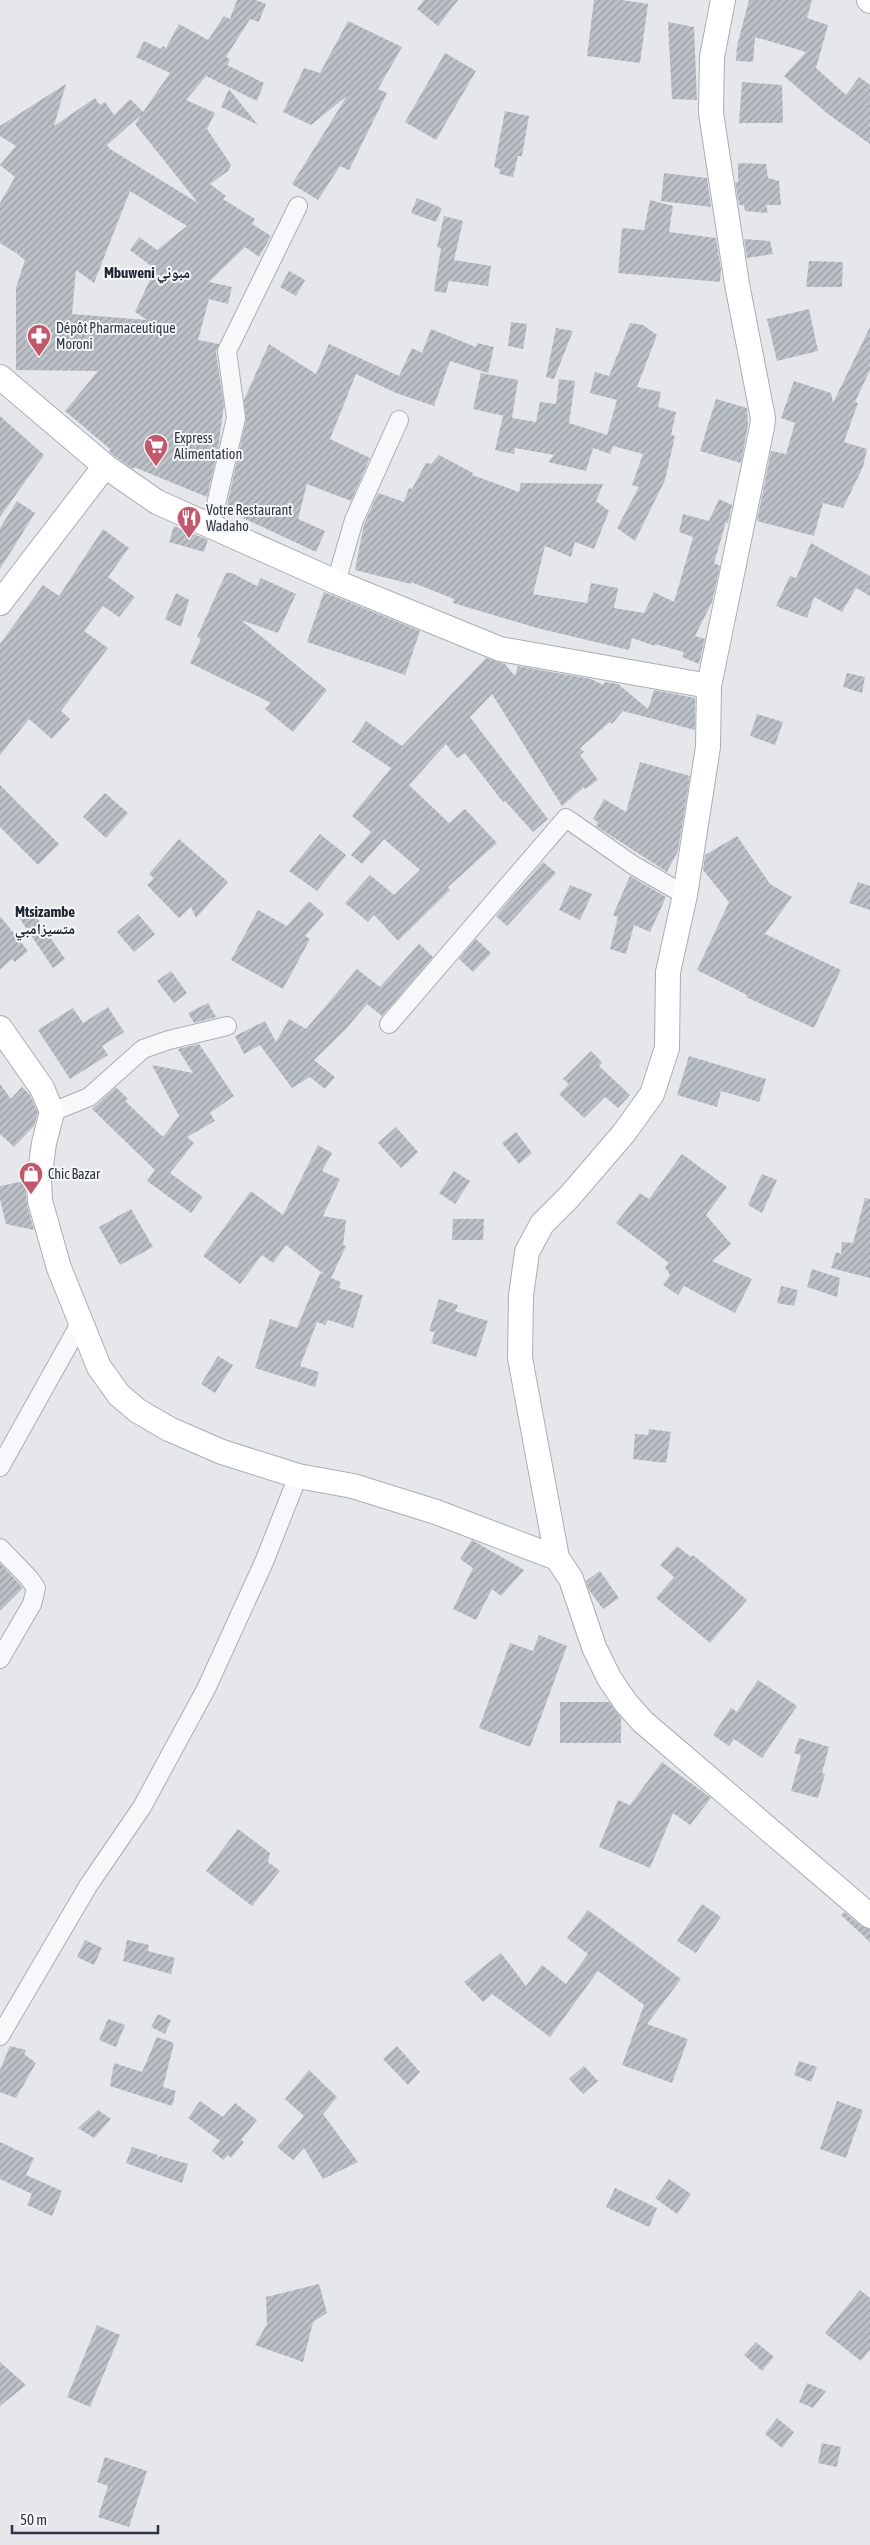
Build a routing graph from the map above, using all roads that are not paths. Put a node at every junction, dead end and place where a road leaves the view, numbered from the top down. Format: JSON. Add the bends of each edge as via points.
{"nodes":[{"id":1,"x":723,"y":0,"type":"edge"},
{"id":2,"x":298,"y":206,"type":"dead end"},
{"id":3,"x":0,"y":377,"type":"edge"},
{"id":4,"x":399,"y":420,"type":"dead end"},
{"id":5,"x":105,"y":466,"type":"junction"},
{"id":6,"x":211,"y":526,"type":"junction"},
{"id":7,"x":336,"y":582,"type":"junction"},
{"id":8,"x":0,"y":603,"type":"edge"},
{"id":9,"x":708,"y":686,"type":"junction"},
{"id":10,"x":685,"y":895,"type":"junction"},
{"id":11,"x":389,"y":1024,"type":"dead end"},
{"id":12,"x":227,"y":1026,"type":"dead end"},
{"id":13,"x":0,"y":1028,"type":"edge"},
{"id":14,"x":52,"y":1112,"type":"junction"},
{"id":15,"x":81,"y":1322,"type":"junction"},
{"id":16,"x":0,"y":1466,"type":"edge"},
{"id":17,"x":298,"y":1476,"type":"junction"},
{"id":18,"x":0,"y":1548,"type":"edge"},
{"id":19,"x":557,"y":1558,"type":"junction"},
{"id":20,"x":0,"y":1659,"type":"edge"},
{"id":21,"x":870,"y":1916,"type":"edge"},
{"id":22,"x":0,"y":2036,"type":"edge"}],
"edges":[{"from":1,"to":9,"type":"street","via":[[712,57],[711,113],[737,284],[763,418]]},
{"from":2,"to":6,"type":"street","via":[[227,351],[236,418]]},
{"from":3,"to":5,"type":"street"},
{"from":4,"to":7,"type":"street","via":[[354,520]]},
{"from":5,"to":6,"type":"street","via":[[157,502]]},
{"from":5,"to":8,"type":"street"},
{"from":6,"to":7,"type":"street"},
{"from":7,"to":9,"type":"street","via":[[500,649]]},
{"from":9,"to":10,"type":"street","via":[[708,747]]},
{"from":10,"to":11,"type":"street","via":[[632,865],[566,818]]},
{"from":10,"to":19,"type":"street","via":[[668,972],[666,1048],[652,1094],[581,1182],[542,1224],[527,1252],[521,1296],[520,1358]]},
{"from":12,"to":14,"type":"street","via":[[143,1049],[89,1097]]},
{"from":13,"to":14,"type":"street","via":[[42,1088]]},
{"from":14,"to":15,"type":"street","via":[[39,1180],[40,1201],[59,1268]]},
{"from":15,"to":16,"type":"street"},
{"from":15,"to":17,"type":"street","via":[[98,1367],[119,1394],[138,1411],[169,1429],[222,1452]]},
{"from":17,"to":19,"type":"street","via":[[353,1486],[427,1509]]},
{"from":17,"to":22,"type":"street","via":[[264,1562],[206,1689],[142,1807],[88,1886]]},
{"from":18,"to":20,"type":"street","via":[[36,1588],[32,1604]]},
{"from":19,"to":21,"type":"street","via":[[571,1579],[605,1671],[626,1703],[643,1722]]}]}
